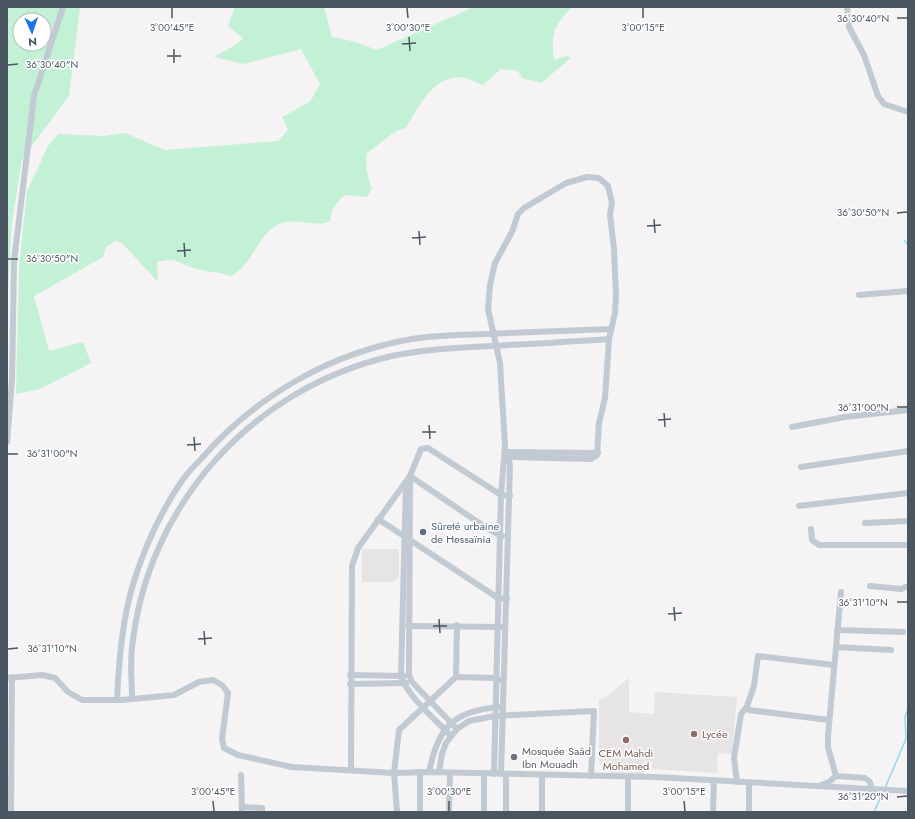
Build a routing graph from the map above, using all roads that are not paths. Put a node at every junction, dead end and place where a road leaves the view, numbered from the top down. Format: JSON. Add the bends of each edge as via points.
{"nodes":[{"id":1,"x":63,"y":7,"type":"edge"},
{"id":2,"x":847,"y":7,"type":"edge"},
{"id":3,"x":908,"y":112,"type":"edge"},
{"id":4,"x":908,"y":290,"type":"edge"},
{"id":5,"x":859,"y":295,"type":"dead end"},
{"id":6,"x":610,"y":329,"type":"junction"},
{"id":7,"x":493,"y":334,"type":"junction"},
{"id":8,"x":608,"y":339,"type":"junction"},
{"id":9,"x":497,"y":346,"type":"junction"},
{"id":10,"x":908,"y":410,"type":"edge"},
{"id":11,"x":792,"y":427,"type":"dead end"},
{"id":12,"x":7,"y":442,"type":"edge"},
{"id":13,"x":908,"y":451,"type":"edge"},
{"id":14,"x":504,"y":456,"type":"junction"},
{"id":15,"x":801,"y":468,"type":"dead end"},
{"id":16,"x":409,"y":479,"type":"junction"},
{"id":17,"x":908,"y":493,"type":"edge"},
{"id":18,"x":501,"y":495,"type":"junction"},
{"id":19,"x":510,"y":496,"type":"junction"},
{"id":20,"x":799,"y":506,"type":"dead end"},
{"id":21,"x":378,"y":519,"type":"junction"},
{"id":22,"x":908,"y":521,"type":"edge"},
{"id":23,"x":865,"y":523,"type":"dead end"},
{"id":24,"x":811,"y":529,"type":"dead end"},
{"id":25,"x":500,"y":536,"type":"junction"},
{"id":26,"x":508,"y":536,"type":"junction"},
{"id":27,"x":404,"y":537,"type":"junction"},
{"id":28,"x":410,"y":541,"type":"junction"},
{"id":29,"x":908,"y":544,"type":"edge"},
{"id":30,"x":870,"y":586,"type":"dead end"},
{"id":31,"x":908,"y":586,"type":"edge"},
{"id":32,"x":841,"y":592,"type":"dead end"},
{"id":33,"x":498,"y":598,"type":"junction"},
{"id":34,"x":507,"y":599,"type":"junction"},
{"id":35,"x":402,"y":626,"type":"junction"},
{"id":36,"x":411,"y":626,"type":"junction"},
{"id":37,"x":457,"y":626,"type":"junction"},
{"id":38,"x":497,"y":626,"type":"junction"},
{"id":39,"x":506,"y":627,"type":"junction"},
{"id":40,"x":837,"y":630,"type":"junction"},
{"id":41,"x":902,"y":632,"type":"dead end"},
{"id":42,"x":836,"y":647,"type":"junction"},
{"id":43,"x":891,"y":650,"type":"dead end"},
{"id":44,"x":834,"y":665,"type":"junction"},
{"id":45,"x":350,"y":675,"type":"junction"},
{"id":46,"x":409,"y":675,"type":"junction"},
{"id":47,"x":401,"y":676,"type":"junction"},
{"id":48,"x":456,"y":677,"type":"junction"},
{"id":49,"x":10,"y":678,"type":"edge"},
{"id":50,"x":496,"y":678,"type":"junction"},
{"id":51,"x":412,"y":682,"type":"junction"},
{"id":52,"x":503,"y":682,"type":"junction"},
{"id":53,"x":404,"y":683,"type":"junction"},
{"id":54,"x":350,"y":684,"type":"junction"},
{"id":55,"x":132,"y":699,"type":"junction"},
{"id":56,"x":117,"y":700,"type":"junction"},
{"id":57,"x":430,"y":701,"type":"junction"},
{"id":58,"x":423,"y":707,"type":"junction"},
{"id":59,"x":502,"y":707,"type":"junction"},
{"id":60,"x":495,"y":708,"type":"junction"},
{"id":61,"x":745,"y":709,"type":"dead end"},
{"id":62,"x":502,"y":715,"type":"junction"},
{"id":63,"x":495,"y":716,"type":"junction"},
{"id":64,"x":829,"y":720,"type":"junction"},
{"id":65,"x":451,"y":723,"type":"junction"},
{"id":66,"x":445,"y":729,"type":"junction"},
{"id":67,"x":457,"y":729,"type":"junction"},
{"id":68,"x":451,"y":736,"type":"junction"},
{"id":69,"x":351,"y":769,"type":"junction"},
{"id":70,"x":420,"y":772,"type":"junction"},
{"id":71,"x":429,"y":772,"type":"junction"},
{"id":72,"x":439,"y":772,"type":"junction"},
{"id":73,"x":450,"y":772,"type":"junction"},
{"id":74,"x":394,"y":773,"type":"junction"},
{"id":75,"x":484,"y":773,"type":"junction"},
{"id":76,"x":500,"y":774,"type":"junction"},
{"id":77,"x":241,"y":775,"type":"dead end"},
{"id":78,"x":542,"y":775,"type":"junction"},
{"id":79,"x":591,"y":776,"type":"junction"},
{"id":80,"x":836,"y":776,"type":"junction"},
{"id":81,"x":628,"y":777,"type":"junction"},
{"id":82,"x":714,"y":780,"type":"junction"},
{"id":83,"x":737,"y":782,"type":"junction"},
{"id":84,"x":748,"y":782,"type":"junction"},
{"id":85,"x":817,"y":786,"type":"junction"},
{"id":86,"x":872,"y":789,"type":"junction"},
{"id":87,"x":908,"y":791,"type":"edge"},
{"id":88,"x":242,"y":810,"type":"edge"},
{"id":89,"x":11,"y":812,"type":"edge"},
{"id":90,"x":262,"y":812,"type":"edge"},
{"id":91,"x":397,"y":812,"type":"edge"},
{"id":92,"x":420,"y":812,"type":"edge"},
{"id":93,"x":449,"y":812,"type":"edge"},
{"id":94,"x":484,"y":812,"type":"edge"},
{"id":95,"x":506,"y":812,"type":"edge"},
{"id":96,"x":542,"y":812,"type":"edge"},
{"id":97,"x":628,"y":812,"type":"edge"},
{"id":98,"x":712,"y":812,"type":"edge"},
{"id":99,"x":749,"y":812,"type":"edge"}],
"edges":[{"from":1,"to":12,"type":"street","via":[[34,96],[14,261],[12,380]]},
{"from":2,"to":3,"type":"street","via":[[849,27],[864,55],[878,96],[884,104]]},
{"from":4,"to":5,"type":"street"},
{"from":6,"to":7,"type":"street"},
{"from":6,"to":7,"type":"street","via":[[615,313],[616,296],[610,214],[612,202],[607,184],[593,176],[562,185],[520,212],[495,263],[491,278],[488,309]]},
{"from":6,"to":8,"type":"street"},
{"from":7,"to":9,"type":"street"},
{"from":7,"to":56,"type":"street","via":[[412,339],[355,354],[290,384],[236,422],[182,480],[149,540],[126,613],[119,659]]},
{"from":8,"to":9,"type":"street"},
{"from":8,"to":14,"type":"street","via":[[605,398],[599,423],[598,453],[592,459],[546,455]]},
{"from":9,"to":14,"type":"street"},
{"from":9,"to":55,"type":"street","via":[[427,350],[363,364],[331,376],[279,405],[223,451],[181,503],[152,561],[139,609],[132,649]]},
{"from":10,"to":11,"type":"street","via":[[845,417]]},
{"from":13,"to":15,"type":"street"},
{"from":14,"to":18,"type":"street"},
{"from":14,"to":19,"type":"street","via":[[510,464]]},
{"from":16,"to":18,"type":"street","via":[[421,449],[428,448]]},
{"from":16,"to":21,"type":"street"},
{"from":16,"to":25,"type":"street"},
{"from":16,"to":27,"type":"street"},
{"from":16,"to":28,"type":"street"},
{"from":17,"to":20,"type":"street"},
{"from":18,"to":19,"type":"street"},
{"from":18,"to":25,"type":"street"},
{"from":19,"to":26,"type":"street"},
{"from":21,"to":27,"type":"street"},
{"from":21,"to":45,"type":"street","via":[[358,548],[352,566]]},
{"from":22,"to":23,"type":"street"},
{"from":24,"to":29,"type":"street","via":[[812,540],[820,545]]},
{"from":25,"to":26,"type":"street"},
{"from":25,"to":33,"type":"street"},
{"from":26,"to":34,"type":"street"},
{"from":27,"to":28,"type":"street"},
{"from":27,"to":35,"type":"street"},
{"from":28,"to":33,"type":"street"},
{"from":28,"to":36,"type":"street"},
{"from":30,"to":31,"type":"street","via":[[901,589]]},
{"from":32,"to":40,"type":"street"},
{"from":33,"to":34,"type":"street"},
{"from":33,"to":38,"type":"street"},
{"from":34,"to":39,"type":"street"},
{"from":35,"to":36,"type":"street"},
{"from":35,"to":47,"type":"street"},
{"from":36,"to":37,"type":"street"},
{"from":36,"to":46,"type":"street"},
{"from":37,"to":38,"type":"street"},
{"from":37,"to":48,"type":"street"},
{"from":38,"to":39,"type":"street"},
{"from":38,"to":50,"type":"street"},
{"from":39,"to":52,"type":"street"},
{"from":40,"to":41,"type":"street"},
{"from":40,"to":42,"type":"street"},
{"from":42,"to":43,"type":"street"},
{"from":42,"to":44,"type":"street"},
{"from":44,"to":64,"type":"street"},
{"from":44,"to":64,"type":"street","via":[[758,656],[754,686],[747,706],[749,710]]},
{"from":45,"to":47,"type":"street"},
{"from":45,"to":54,"type":"street"},
{"from":46,"to":47,"type":"street"},
{"from":46,"to":51,"type":"street"},
{"from":47,"to":53,"type":"street"},
{"from":48,"to":50,"type":"street"},
{"from":48,"to":57,"type":"street"},
{"from":49,"to":56,"type":"street","via":[[42,675],[55,678],[68,692],[82,700]]},
{"from":49,"to":89,"type":"street"},
{"from":50,"to":52,"type":"street"},
{"from":50,"to":60,"type":"street"},
{"from":51,"to":53,"type":"street"},
{"from":51,"to":57,"type":"street"},
{"from":52,"to":59,"type":"street"},
{"from":53,"to":54,"type":"street"},
{"from":53,"to":58,"type":"street"},
{"from":54,"to":69,"type":"street"},
{"from":55,"to":56,"type":"street"},
{"from":55,"to":69,"type":"street","via":[[174,695],[199,682],[213,680],[222,685],[228,693],[222,739],[224,748],[238,755],[292,767]]},
{"from":57,"to":58,"type":"street"},
{"from":57,"to":65,"type":"street"},
{"from":58,"to":66,"type":"street"},
{"from":58,"to":74,"type":"street","via":[[398,730]]},
{"from":59,"to":60,"type":"street"},
{"from":59,"to":62,"type":"street"},
{"from":60,"to":63,"type":"street"},
{"from":60,"to":65,"type":"street","via":[[466,714]]},
{"from":61,"to":83,"type":"street","via":[[741,714],[734,758]]},
{"from":62,"to":63,"type":"street"},
{"from":62,"to":76,"type":"street"},
{"from":62,"to":79,"type":"street","via":[[594,711]]},
{"from":63,"to":67,"type":"street","via":[[469,721]]},
{"from":63,"to":76,"type":"street"},
{"from":64,"to":80,"type":"street","via":[[828,747]]},
{"from":65,"to":66,"type":"street"},
{"from":65,"to":67,"type":"street"},
{"from":66,"to":68,"type":"street"},
{"from":66,"to":71,"type":"street","via":[[434,750]]},
{"from":67,"to":68,"type":"street"},
{"from":68,"to":72,"type":"street","via":[[442,754]]},
{"from":69,"to":74,"type":"street"},
{"from":70,"to":71,"type":"street"},
{"from":70,"to":74,"type":"street"},
{"from":70,"to":92,"type":"street"},
{"from":71,"to":72,"type":"street"},
{"from":72,"to":73,"type":"street"},
{"from":73,"to":75,"type":"street"},
{"from":73,"to":93,"type":"street"},
{"from":74,"to":91,"type":"street"},
{"from":75,"to":76,"type":"street"},
{"from":75,"to":94,"type":"street"},
{"from":76,"to":78,"type":"street"},
{"from":76,"to":95,"type":"street"},
{"from":77,"to":88,"type":"street"},
{"from":78,"to":79,"type":"street"},
{"from":78,"to":96,"type":"street"},
{"from":79,"to":81,"type":"street"},
{"from":80,"to":85,"type":"street","via":[[829,782]]},
{"from":80,"to":86,"type":"street","via":[[865,778],[870,782]]},
{"from":81,"to":82,"type":"street"},
{"from":81,"to":97,"type":"street"},
{"from":82,"to":83,"type":"street"},
{"from":82,"to":98,"type":"street"},
{"from":83,"to":84,"type":"street"},
{"from":84,"to":85,"type":"street"},
{"from":84,"to":99,"type":"street"},
{"from":85,"to":86,"type":"street"},
{"from":86,"to":87,"type":"street"},
{"from":88,"to":90,"type":"street","via":[[262,808]]}]}
